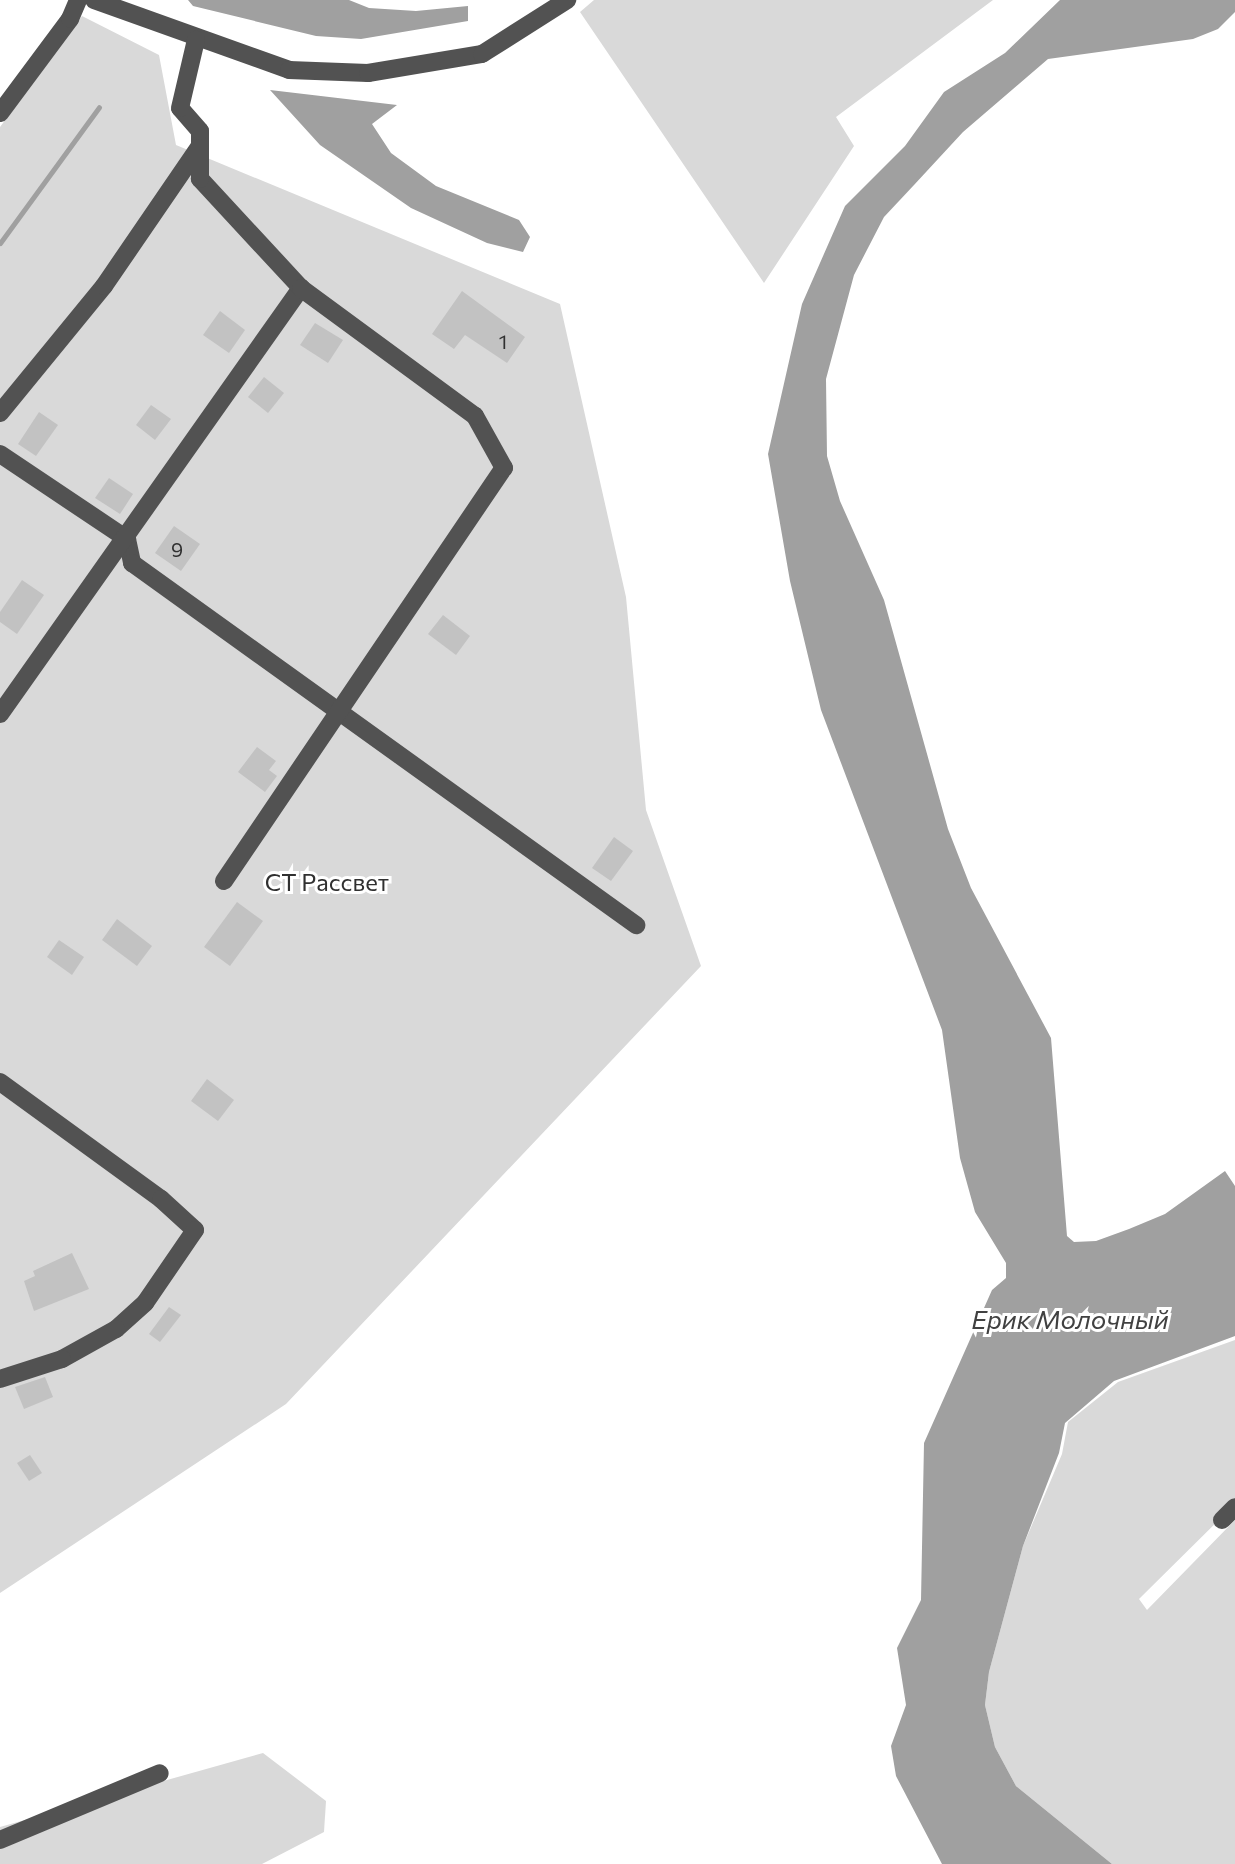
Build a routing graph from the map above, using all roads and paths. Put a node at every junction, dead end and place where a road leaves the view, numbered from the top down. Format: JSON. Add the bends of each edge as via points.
{"nodes":[{"id":1,"x":78,"y":0,"type":"edge"},
{"id":2,"x":94,"y":0,"type":"edge"},
{"id":3,"x":567,"y":0,"type":"edge"},
{"id":4,"x":196,"y":40,"type":"junction"},
{"id":5,"x":0,"y":113,"type":"edge"},
{"id":6,"x":199,"y":147,"type":"junction"},
{"id":7,"x":301,"y":288,"type":"junction"},
{"id":8,"x":0,"y":413,"type":"edge"},
{"id":9,"x":0,"y":454,"type":"edge"},
{"id":10,"x":127,"y":539,"type":"junction"},
{"id":11,"x":337,"y":711,"type":"junction"},
{"id":12,"x":0,"y":714,"type":"edge"},
{"id":13,"x":224,"y":881,"type":"dead end"},
{"id":14,"x":636,"y":925,"type":"dead end"},
{"id":15,"x":0,"y":1082,"type":"edge"},
{"id":16,"x":0,"y":1379,"type":"edge"},
{"id":17,"x":160,"y":1773,"type":"dead end"},
{"id":18,"x":0,"y":1840,"type":"edge"}],
"edges":[{"from":1,"to":5,"type":"street","via":[[70,19]]},
{"from":2,"to":4,"type":"street"},
{"from":3,"to":4,"type":"street","via":[[482,54],[368,73],[289,70]]},
{"from":4,"to":6,"type":"street","via":[[180,108],[200,131]]},
{"from":6,"to":7,"type":"street","via":[[200,179]]},
{"from":6,"to":8,"type":"street","via":[[104,286]]},
{"from":7,"to":10,"type":"street"},
{"from":7,"to":11,"type":"street","via":[[475,416],[504,468]]},
{"from":9,"to":10,"type":"street"},
{"from":10,"to":11,"type":"street","via":[[132,563]]},
{"from":10,"to":12,"type":"street"},
{"from":11,"to":13,"type":"street"},
{"from":11,"to":14,"type":"street"},
{"from":15,"to":16,"type":"street","via":[[161,1199],[195,1230],[145,1303],[116,1329],[62,1359]]},
{"from":17,"to":18,"type":"street"}]}
